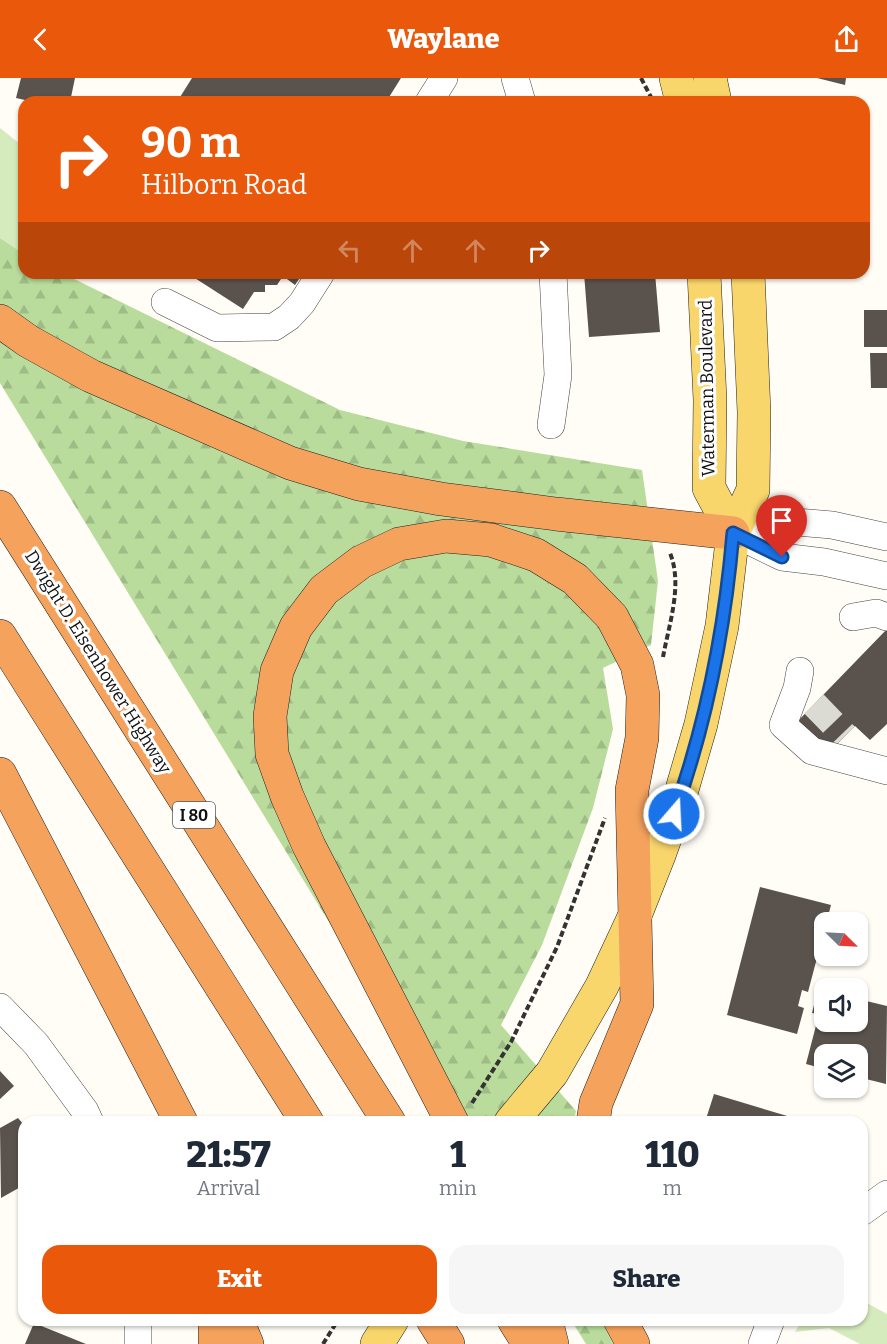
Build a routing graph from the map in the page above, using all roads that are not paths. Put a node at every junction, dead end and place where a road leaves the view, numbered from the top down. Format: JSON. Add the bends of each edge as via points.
{"nodes":[{"id":1,"x":444,"y":78,"type":"edge"},
{"id":2,"x":515,"y":78,"type":"edge"},
{"id":3,"x":676,"y":78,"type":"edge"},
{"id":4,"x":710,"y":78,"type":"edge"},
{"id":5,"x":433,"y":96,"type":"edge"},
{"id":6,"x":520,"y":96,"type":"edge"},
{"id":7,"x":680,"y":96,"type":"edge"},
{"id":8,"x":714,"y":96,"type":"edge"},
{"id":9,"x":317,"y":279,"type":"edge"},
{"id":10,"x":553,"y":279,"type":"edge"},
{"id":11,"x":704,"y":279,"type":"edge"},
{"id":12,"x":748,"y":279,"type":"edge"},
{"id":13,"x":165,"y":302,"type":"dead end"},
{"id":14,"x":0,"y":321,"type":"edge"},
{"id":15,"x":551,"y":425,"type":"dead end"},
{"id":16,"x":0,"y":507,"type":"edge"},
{"id":17,"x":733,"y":533,"type":"junction"},
{"id":18,"x":887,"y":537,"type":"edge"},
{"id":19,"x":887,"y":576,"type":"edge"},
{"id":20,"x":853,"y":617,"type":"dead end"},
{"id":21,"x":887,"y":617,"type":"edge"},
{"id":22,"x":0,"y":636,"type":"edge"},
{"id":23,"x":804,"y":688,"type":"dead end"},
{"id":24,"x":845,"y":736,"type":"tunnel mouth"},
{"id":25,"x":856,"y":762,"type":"junction"},
{"id":26,"x":887,"y":771,"type":"edge"},
{"id":27,"x":0,"y":774,"type":"edge"},
{"id":28,"x":636,"y":913,"type":"junction"},
{"id":29,"x":0,"y":1007,"type":"edge"},
{"id":30,"x":87,"y":1116,"type":"edge"},
{"id":31,"x":178,"y":1116,"type":"edge"},
{"id":32,"x":304,"y":1116,"type":"edge"},
{"id":33,"x":384,"y":1116,"type":"edge"},
{"id":34,"x":449,"y":1116,"type":"edge"},
{"id":35,"x":516,"y":1116,"type":"edge"},
{"id":36,"x":594,"y":1116,"type":"edge"},
{"id":37,"x":887,"y":1194,"type":"edge"},
{"id":38,"x":868,"y":1208,"type":"edge"},
{"id":39,"x":138,"y":1326,"type":"edge"},
{"id":40,"x":215,"y":1326,"type":"edge"},
{"id":41,"x":240,"y":1326,"type":"edge"},
{"id":42,"x":388,"y":1326,"type":"edge"},
{"id":43,"x":436,"y":1326,"type":"edge"},
{"id":44,"x":518,"y":1326,"type":"edge"},
{"id":45,"x":548,"y":1326,"type":"edge"},
{"id":46,"x":624,"y":1326,"type":"edge"},
{"id":47,"x":769,"y":1326,"type":"edge"},
{"id":48,"x":138,"y":1344,"type":"edge"},
{"id":49,"x":215,"y":1344,"type":"edge"},
{"id":50,"x":247,"y":1344,"type":"edge"},
{"id":51,"x":377,"y":1344,"type":"edge"},
{"id":52,"x":448,"y":1344,"type":"edge"},
{"id":53,"x":529,"y":1344,"type":"edge"},
{"id":54,"x":552,"y":1344,"type":"edge"},
{"id":55,"x":633,"y":1344,"type":"edge"},
{"id":56,"x":762,"y":1344,"type":"edge"}],
"edges":[{"from":1,"to":5,"type":"street"},
{"from":2,"to":6,"type":"street"},
{"from":3,"to":7,"type":"main road"},
{"from":4,"to":8,"type":"main road"},
{"from":9,"to":13,"type":"street","via":[[289,318],[274,327],[217,328]]},
{"from":10,"to":15,"type":"street","via":[[558,375]]},
{"from":11,"to":17,"type":"main road","name":"Waterman Boulevard","via":[[709,488]]},
{"from":12,"to":17,"type":"main road","via":[[754,400],[753,490]]},
{"from":14,"to":17,"type":"highway","via":[[91,376],[290,463],[359,484],[522,510]]},
{"from":16,"to":33,"type":"highway","name":"Dwight D. Eisenhower Highway","number":"I 80"},
{"from":17,"to":18,"type":"street","via":[[785,521],[832,525]]},
{"from":17,"to":19,"type":"street","via":[[782,557]]},
{"from":17,"to":28,"type":"main road","via":[[722,626],[701,724],[681,793]]},
{"from":20,"to":21,"type":"street","via":[[876,613]]},
{"from":22,"to":32,"type":"highway"},
{"from":23,"to":25,"type":"street","via":[[783,725],[812,751]]},
{"from":24,"to":25,"type":"street"},
{"from":25,"to":26,"type":"street"},
{"from":27,"to":31,"type":"highway"},
{"from":28,"to":34,"type":"highway","via":[[632,790],[642,738],[643,695],[637,665],[612,617],[575,579],[537,555],[491,540],[446,536],[399,544],[362,562],[324,590],[296,627],[277,671],[270,716],[272,754],[309,846]]},
{"from":28,"to":35,"type":"main road","via":[[602,986],[552,1072]]},
{"from":28,"to":36,"type":"highway","via":[[637,1004]]},
{"from":29,"to":30,"type":"street","via":[[36,1044]]},
{"from":37,"to":38,"type":"street"},
{"from":39,"to":48,"type":"street"},
{"from":40,"to":49,"type":"highway"},
{"from":41,"to":50,"type":"highway"},
{"from":42,"to":51,"type":"main road"},
{"from":43,"to":52,"type":"highway"},
{"from":44,"to":53,"type":"highway"},
{"from":45,"to":54,"type":"highway"},
{"from":46,"to":55,"type":"highway"},
{"from":47,"to":56,"type":"street"}]}
